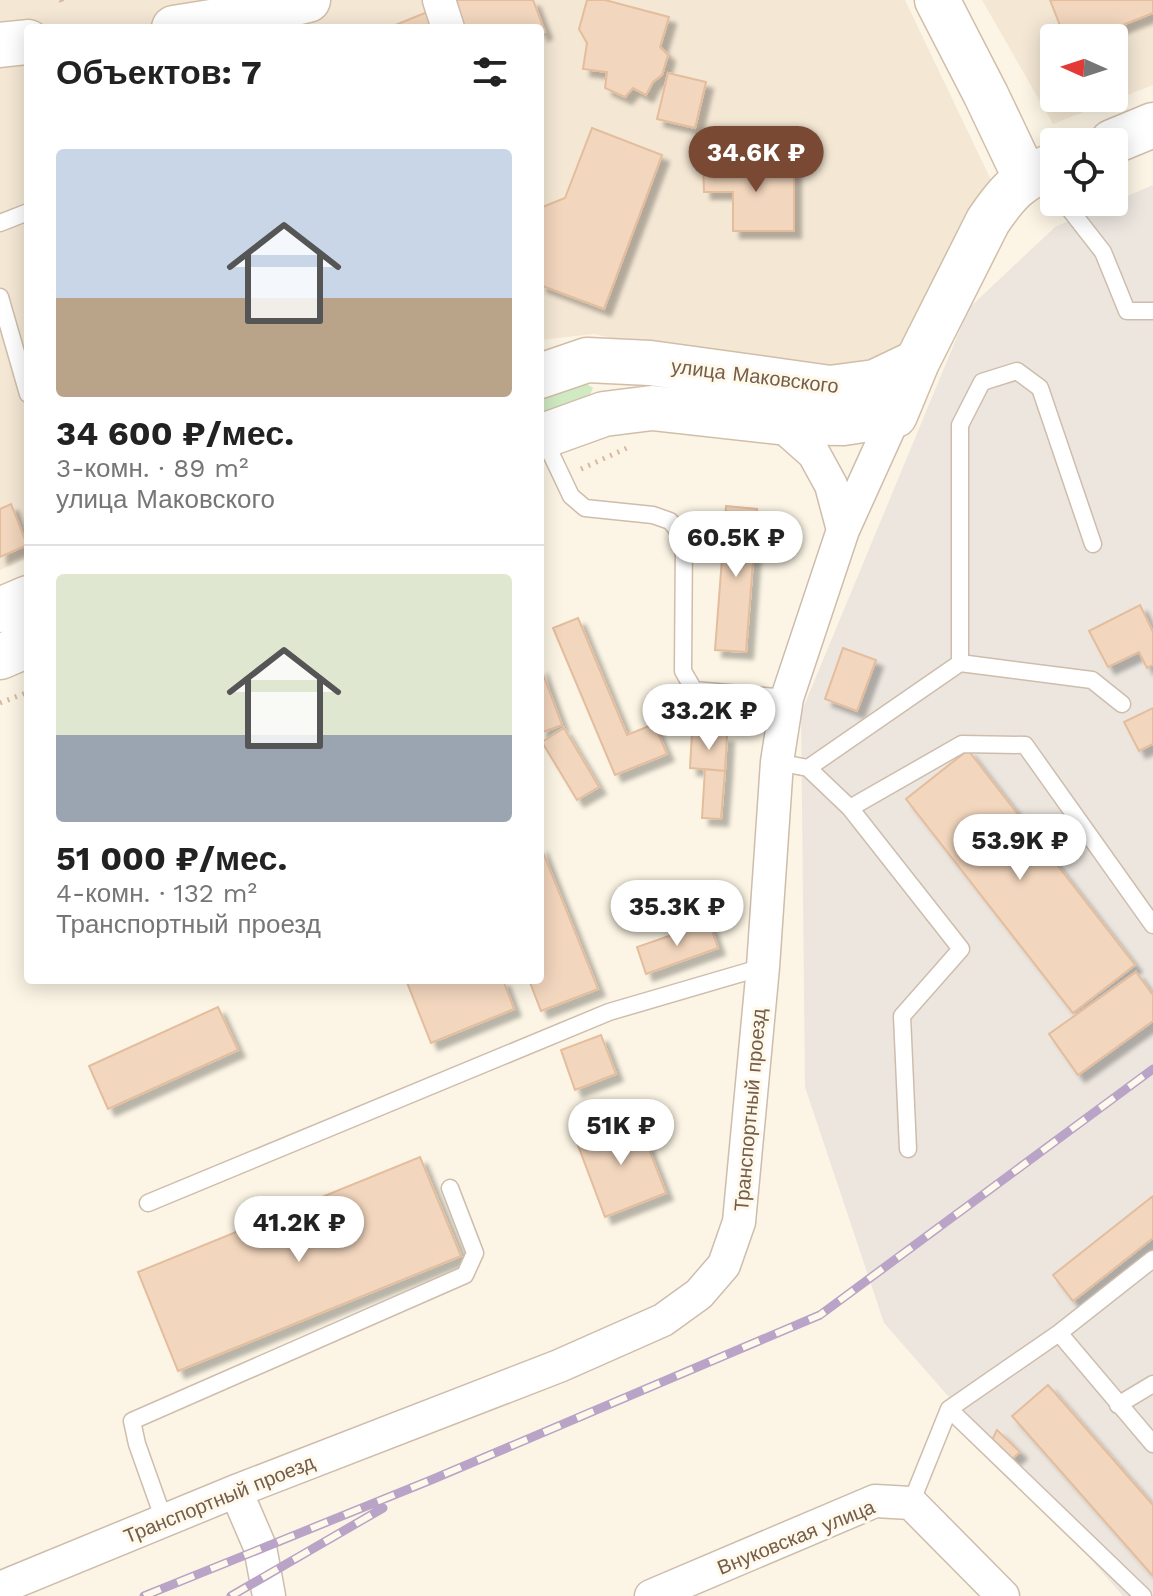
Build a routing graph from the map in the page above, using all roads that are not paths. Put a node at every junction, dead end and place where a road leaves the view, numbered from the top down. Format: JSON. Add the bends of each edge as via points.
{"nodes":[{"id":1,"x":439,"y":0,"type":"edge"},
{"id":2,"x":937,"y":0,"type":"edge"},
{"id":3,"x":294,"y":2,"type":"edge"},
{"id":4,"x":223,"y":24,"type":"edge"},
{"id":5,"x":447,"y":24,"type":"edge"},
{"id":6,"x":24,"y":42,"type":"edge"},
{"id":7,"x":0,"y":45,"type":"edge"},
{"id":8,"x":1153,"y":125,"type":"edge"},
{"id":9,"x":1128,"y":135,"type":"edge"},
{"id":10,"x":1040,"y":163,"type":"edge"},
{"id":11,"x":1040,"y":181,"type":"edge"},
{"id":12,"x":24,"y":214,"type":"edge"},
{"id":13,"x":1078,"y":216,"type":"edge"},
{"id":14,"x":0,"y":223,"type":"edge"},
{"id":15,"x":0,"y":297,"type":"edge"},
{"id":16,"x":1153,"y":311,"type":"edge"},
{"id":17,"x":587,"y":360,"type":"junction"},
{"id":18,"x":917,"y":362,"type":"junction"},
{"id":19,"x":544,"y":375,"type":"edge"},
{"id":20,"x":24,"y":380,"type":"edge"},
{"id":21,"x":895,"y":415,"type":"junction"},
{"id":22,"x":592,"y":419,"type":"junction"},
{"id":23,"x":778,"y":422,"type":"junction"},
{"id":24,"x":544,"y":436,"type":"edge"},
{"id":25,"x":544,"y":441,"type":"edge"},
{"id":26,"x":843,"y":530,"type":"junction"},
{"id":27,"x":1093,"y":544,"type":"dead end"},
{"id":28,"x":24,"y":600,"type":"edge"},
{"id":29,"x":0,"y":610,"type":"edge"},
{"id":30,"x":24,"y":647,"type":"edge"},
{"id":31,"x":0,"y":657,"type":"edge"},
{"id":32,"x":960,"y":663,"type":"junction"},
{"id":33,"x":787,"y":698,"type":"junction"},
{"id":34,"x":1122,"y":704,"type":"dead end"},
{"id":35,"x":792,"y":765,"type":"junction"},
{"id":36,"x":850,"y":808,"type":"junction"},
{"id":37,"x":1153,"y":925,"type":"edge"},
{"id":38,"x":763,"y":967,"type":"junction"},
{"id":39,"x":908,"y":1149,"type":"dead end"},
{"id":40,"x":450,"y":1188,"type":"dead end"},
{"id":41,"x":148,"y":1203,"type":"dead end"},
{"id":42,"x":1153,"y":1259,"type":"edge"},
{"id":43,"x":1059,"y":1333,"type":"junction"},
{"id":44,"x":1153,"y":1384,"type":"edge"},
{"id":45,"x":1118,"y":1405,"type":"junction"},
{"id":46,"x":949,"y":1409,"type":"junction"},
{"id":47,"x":1153,"y":1444,"type":"edge"},
{"id":48,"x":236,"y":1491,"type":"junction"},
{"id":49,"x":911,"y":1503,"type":"junction"},
{"id":50,"x":164,"y":1520,"type":"junction"},
{"id":51,"x":0,"y":1588,"type":"edge"},
{"id":52,"x":666,"y":1594,"type":"edge"},
{"id":53,"x":269,"y":1596,"type":"edge"},
{"id":54,"x":1003,"y":1596,"type":"edge"},
{"id":55,"x":1143,"y":1596,"type":"edge"}],
"edges":[{"from":1,"to":5,"type":"street"},
{"from":2,"to":10,"type":"main road","via":[[986,95]]},
{"from":3,"to":4,"type":"main road"},
{"from":6,"to":7,"type":"main road"},
{"from":8,"to":9,"type":"main road"},
{"from":11,"to":18,"type":"main road","via":[[1003,200],[988,221]]},
{"from":12,"to":14,"type":"lane"},
{"from":13,"to":16,"type":"lane","via":[[1103,252],[1127,311]]},
{"from":15,"to":20,"type":"lane"},
{"from":17,"to":18,"type":"main road","name":"улица Маковского","via":[[650,363],[830,388],[875,382]]},
{"from":17,"to":19,"type":"main road","name":"улица Маковского"},
{"from":17,"to":22,"type":"street","via":[[607,394]]},
{"from":18,"to":21,"type":"main road"},
{"from":21,"to":23,"type":"main road","name":"улица Маковского","via":[[843,423]]},
{"from":21,"to":26,"type":"street","name":"Транспортный проезд"},
{"from":22,"to":23,"type":"main road","name":"улица Маковского","via":[[652,408]]},
{"from":22,"to":24,"type":"main road","name":"улица Маковского"},
{"from":23,"to":26,"type":"street","via":[[814,454],[831,485]]},
{"from":25,"to":33,"type":"lane","via":[[571,496],[585,508],[653,515],[670,521],[684,538],[683,671],[694,690]]},
{"from":26,"to":33,"type":"street","name":"Транспортный проезд"},
{"from":27,"to":32,"type":"lane","via":[[1040,388],[1017,371],[982,382],[960,425]]},
{"from":28,"to":29,"type":"main road"},
{"from":30,"to":31,"type":"main road"},
{"from":32,"to":34,"type":"lane","via":[[1092,680]]},
{"from":32,"to":35,"type":"lane"},
{"from":33,"to":35,"type":"street","name":"Транспортный проезд"},
{"from":35,"to":36,"type":"lane"},
{"from":35,"to":38,"type":"street","name":"Транспортный проезд"},
{"from":36,"to":37,"type":"lane","via":[[962,744],[1025,745]]},
{"from":36,"to":39,"type":"lane","via":[[961,949],[902,1016]]},
{"from":38,"to":41,"type":"lane","via":[[609,1012]]},
{"from":38,"to":48,"type":"street","name":"Транспортный проезд","via":[[739,1222],[724,1265],[699,1294],[663,1320],[559,1366]]},
{"from":40,"to":50,"type":"lane","via":[[475,1253],[465,1275],[132,1421]]},
{"from":42,"to":43,"type":"lane"},
{"from":43,"to":45,"type":"lane"},
{"from":43,"to":46,"type":"lane"},
{"from":44,"to":45,"type":"lane"},
{"from":45,"to":47,"type":"lane"},
{"from":46,"to":49,"type":"lane"},
{"from":46,"to":55,"type":"lane"},
{"from":48,"to":50,"type":"street","name":"Транспортный проезд"},
{"from":48,"to":53,"type":"street","via":[[260,1547]]},
{"from":49,"to":52,"type":"street","name":"Внуковская улица","via":[[875,1501]]},
{"from":49,"to":54,"type":"street"},
{"from":50,"to":51,"type":"street","name":"Транспортный проезд"}]}
